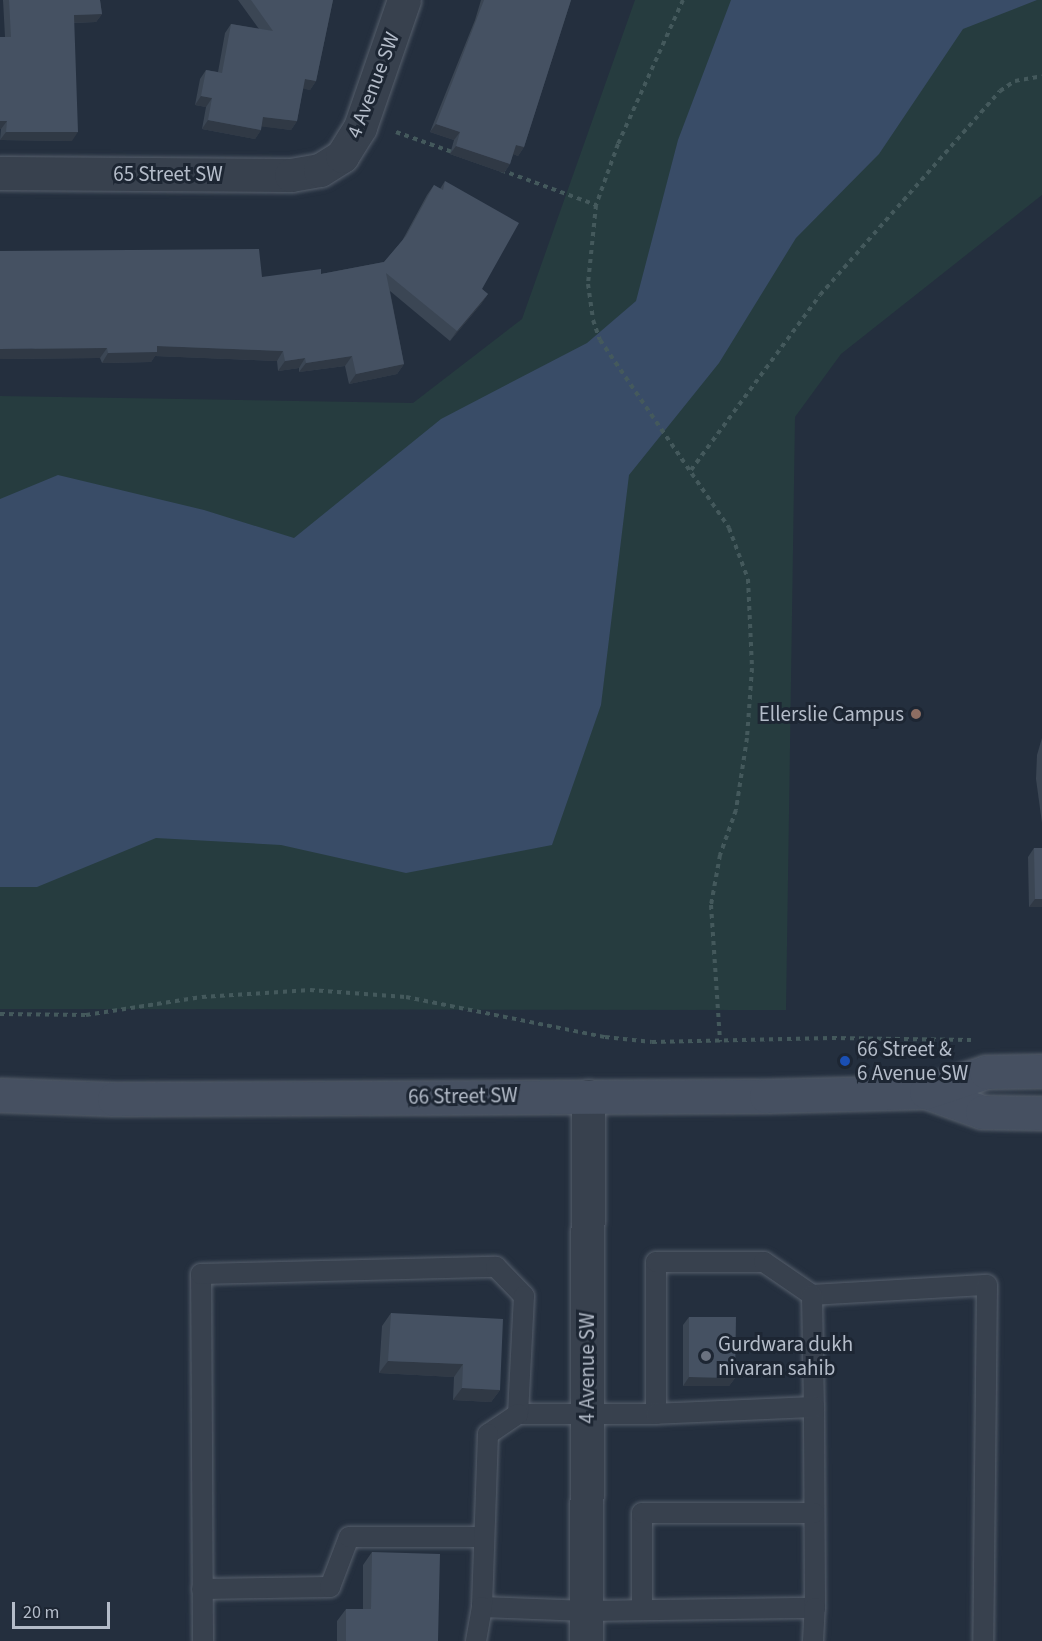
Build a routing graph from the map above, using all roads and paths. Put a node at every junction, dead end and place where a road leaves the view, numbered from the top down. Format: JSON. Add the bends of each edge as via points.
{"nodes":[{"id":1,"x":404,"y":0,"type":"edge"},
{"id":2,"x":683,"y":0,"type":"edge"},
{"id":3,"x":1042,"y":76,"type":"edge"},
{"id":4,"x":396,"y":132,"type":"dead end"},
{"id":5,"x":463,"y":156,"type":"edge"},
{"id":6,"x":333,"y":164,"type":"joint"},
{"id":7,"x":496,"y":168,"type":"edge"},
{"id":8,"x":0,"y":173,"type":"edge"},
{"id":9,"x":596,"y":205,"type":"junction"},
{"id":10,"x":691,"y":470,"type":"junction"},
{"id":11,"x":0,"y":1014,"type":"edge"},
{"id":12,"x":978,"y":1040,"type":"dead end"},
{"id":13,"x":720,"y":1042,"type":"junction"},
{"id":14,"x":1042,"y":1071,"type":"edge"},
{"id":15,"x":926,"y":1092,"type":"junction"},
{"id":16,"x":0,"y":1095,"type":"edge"},
{"id":17,"x":588,"y":1096,"type":"junction"},
{"id":18,"x":1042,"y":1113,"type":"edge"},
{"id":19,"x":812,"y":1294,"type":"junction"},
{"id":20,"x":814,"y":1407,"type":"junction"},
{"id":21,"x":518,"y":1414,"type":"junction"},
{"id":22,"x":656,"y":1414,"type":"junction"},
{"id":23,"x":586,"y":1416,"type":"junction"},
{"id":24,"x":814,"y":1513,"type":"junction"},
{"id":25,"x":482,"y":1538,"type":"junction"},
{"id":26,"x":202,"y":1589,"type":"junction"},
{"id":27,"x":482,"y":1607,"type":"junction"},
{"id":28,"x":815,"y":1608,"type":"junction"},
{"id":29,"x":642,"y":1610,"type":"junction"},
{"id":30,"x":587,"y":1626,"type":"edge"},
{"id":31,"x":203,"y":1641,"type":"edge"},
{"id":32,"x":476,"y":1641,"type":"edge"},
{"id":33,"x":813,"y":1641,"type":"edge"},
{"id":34,"x":983,"y":1641,"type":"edge"}],
"edges":[{"from":1,"to":6,"type":"street","name":"4 Avenue SW","via":[[360,127]]},
{"from":2,"to":9,"type":"path","via":[[618,144]]},
{"from":3,"to":10,"type":"path","via":[[1015,81],[1000,91],[820,295]]},
{"from":4,"to":5,"type":"path"},
{"from":6,"to":8,"type":"street","name":"65 Street SW","via":[[291,176]]},
{"from":7,"to":9,"type":"path"},
{"from":9,"to":10,"type":"path","via":[[589,304],[600,340]]},
{"from":10,"to":13,"type":"path","via":[[741,554],[748,590],[752,668],[736,810],[720,855],[711,905]]},
{"from":11,"to":13,"type":"path","via":[[86,1015],[254,992],[364,992],[450,1004],[605,1037],[681,1044]]},
{"from":12,"to":13,"type":"path","via":[[832,1038]]},
{"from":14,"to":15,"type":"main road","name":"66 Street SW","via":[[986,1071]]},
{"from":15,"to":17,"type":"main road","name":"66 Street SW"},
{"from":15,"to":18,"type":"main road","name":"66 Street SW","via":[[982,1113]]},
{"from":16,"to":17,"type":"main road","name":"66 Street SW","via":[[114,1099]]},
{"from":17,"to":23,"type":"street","name":"4 Avenue SW"},
{"from":19,"to":20,"type":"lane"},
{"from":19,"to":22,"type":"lane","via":[[764,1262],[656,1262]]},
{"from":19,"to":34,"type":"lane","via":[[987,1285]]},
{"from":20,"to":22,"type":"lane"},
{"from":20,"to":24,"type":"lane"},
{"from":21,"to":23,"type":"lane"},
{"from":21,"to":25,"type":"lane","via":[[488,1434]]},
{"from":21,"to":26,"type":"lane","via":[[524,1296],[496,1267],[201,1274]]},
{"from":22,"to":23,"type":"lane"},
{"from":23,"to":30,"type":"street","name":"4 Avenue SW"},
{"from":24,"to":28,"type":"lane"},
{"from":24,"to":29,"type":"lane","via":[[642,1513]]},
{"from":25,"to":26,"type":"lane","via":[[349,1537],[330,1587]]},
{"from":25,"to":27,"type":"lane"},
{"from":26,"to":31,"type":"lane"},
{"from":27,"to":30,"type":"lane"},
{"from":27,"to":32,"type":"lane"},
{"from":28,"to":29,"type":"lane"},
{"from":28,"to":33,"type":"lane"},
{"from":29,"to":30,"type":"lane"}]}
